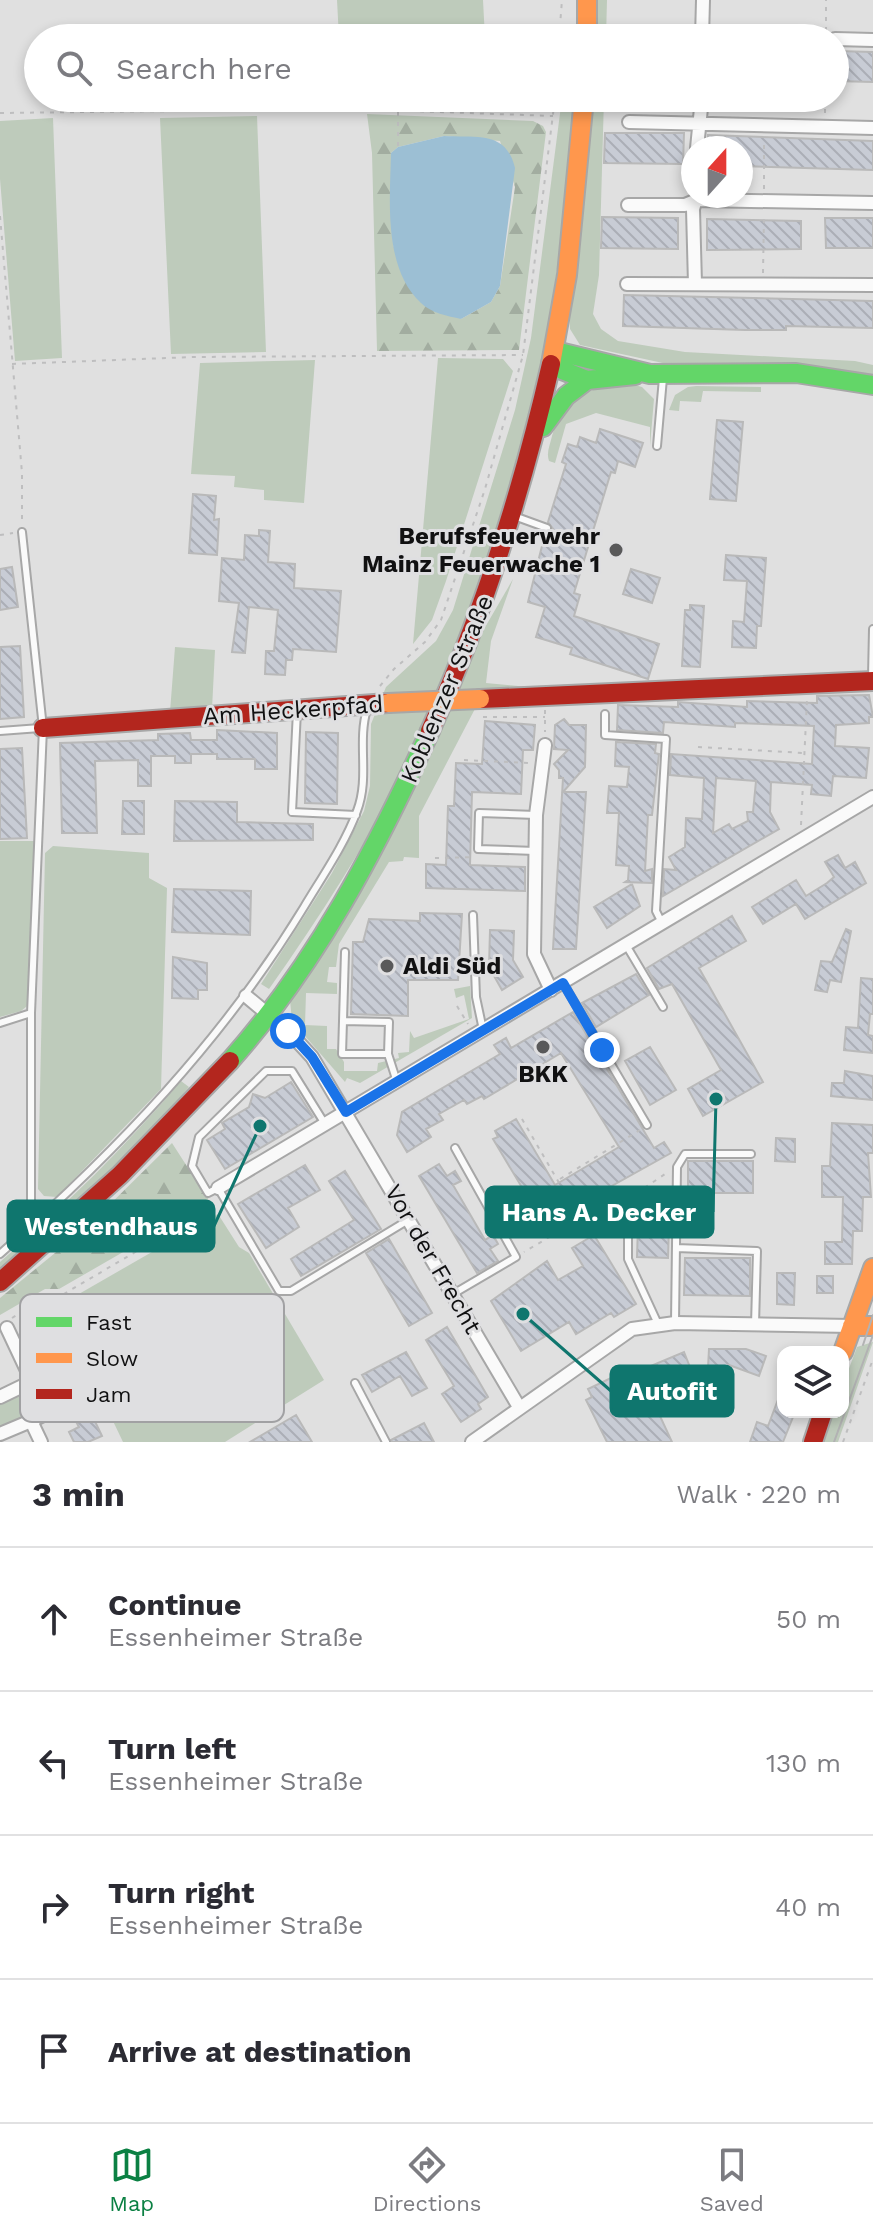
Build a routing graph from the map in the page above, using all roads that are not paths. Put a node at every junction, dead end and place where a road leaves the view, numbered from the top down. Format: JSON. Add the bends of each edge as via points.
{"nodes":[{"id":1,"x":587,"y":0,"type":"edge"},
{"id":2,"x":703,"y":0,"type":"edge"},
{"id":3,"x":587,"y":24,"type":"edge"},
{"id":4,"x":702,"y":24,"type":"edge"},
{"id":5,"x":849,"y":38,"type":"edge"},
{"id":6,"x":873,"y":40,"type":"edge"},
{"id":7,"x":583,"y":112,"type":"edge"},
{"id":8,"x":702,"y":112,"type":"edge"},
{"id":9,"x":629,"y":122,"type":"dead end"},
{"id":10,"x":702,"y":125,"type":"junction"},
{"id":11,"x":873,"y":128,"type":"edge"},
{"id":12,"x":696,"y":136,"type":"edge"},
{"id":13,"x":753,"y":200,"type":"edge"},
{"id":14,"x":873,"y":203,"type":"edge"},
{"id":15,"x":628,"y":205,"type":"dead end"},
{"id":16,"x":681,"y":205,"type":"edge"},
{"id":17,"x":693,"y":208,"type":"edge"},
{"id":18,"x":627,"y":284,"type":"dead end"},
{"id":19,"x":695,"y":284,"type":"junction"},
{"id":20,"x":873,"y":285,"type":"edge"},
{"id":21,"x":555,"y":351,"type":"junction"},
{"id":22,"x":654,"y":374,"type":"junction"},
{"id":23,"x":587,"y":380,"type":"junction"},
{"id":24,"x":873,"y":385,"type":"edge"},
{"id":25,"x":539,"y":433,"type":"junction"},
{"id":26,"x":657,"y":446,"type":"dead end"},
{"id":27,"x":514,"y":516,"type":"junction"},
{"id":28,"x":547,"y":528,"type":"dead end"},
{"id":29,"x":22,"y":532,"type":"road end"},
{"id":30,"x":873,"y":629,"type":"edge"},
{"id":31,"x":872,"y":681,"type":"edge"},
{"id":32,"x":377,"y":700,"type":"junction"},
{"id":33,"x":297,"y":709,"type":"junction"},
{"id":34,"x":605,"y":714,"type":"dead end"},
{"id":35,"x":43,"y":728,"type":"junction"},
{"id":36,"x":0,"y":731,"type":"edge"},
{"id":37,"x":545,"y":745,"type":"road end"},
{"id":38,"x":873,"y":797,"type":"edge"},
{"id":39,"x":356,"y":815,"type":"junction"},
{"id":40,"x":536,"y":815,"type":"junction"},
{"id":41,"x":535,"y":851,"type":"junction"},
{"id":42,"x":473,"y":915,"type":"dead end"},
{"id":43,"x":663,"y":925,"type":"junction"},
{"id":44,"x":626,"y":945,"type":"junction"},
{"id":45,"x":345,"y":952,"type":"dead end"},
{"id":46,"x":557,"y":986,"type":"junction"},
{"id":47,"x":246,"y":996,"type":"junction"},
{"id":48,"x":663,"y":1007,"type":"dead end"},
{"id":49,"x":31,"y":1013,"type":"junction"},
{"id":50,"x":268,"y":1013,"type":"junction"},
{"id":51,"x":343,"y":1021,"type":"junction"},
{"id":52,"x":0,"y":1023,"type":"edge"},
{"id":53,"x":479,"y":1033,"type":"junction"},
{"id":54,"x":388,"y":1054,"type":"junction"},
{"id":55,"x":397,"y":1082,"type":"junction"},
{"id":56,"x":346,"y":1112,"type":"junction"},
{"id":57,"x":325,"y":1124,"type":"junction"},
{"id":58,"x":647,"y":1125,"type":"road end"},
{"id":59,"x":455,"y":1148,"type":"dead end"},
{"id":60,"x":751,"y":1154,"type":"dead end"},
{"id":61,"x":222,"y":1194,"type":"junction"},
{"id":62,"x":628,"y":1208,"type":"road end"},
{"id":63,"x":410,"y":1219,"type":"junction"},
{"id":64,"x":31,"y":1227,"type":"junction"},
{"id":65,"x":676,"y":1248,"type":"junction"},
{"id":66,"x":0,"y":1254,"type":"edge"},
{"id":67,"x":873,"y":1268,"type":"edge"},
{"id":68,"x":0,"y":1282,"type":"edge"},
{"id":69,"x":453,"y":1294,"type":"junction"},
{"id":70,"x":675,"y":1323,"type":"junction"},
{"id":71,"x":658,"y":1324,"type":"junction"},
{"id":72,"x":6,"y":1325,"type":"road end"},
{"id":73,"x":755,"y":1325,"type":"junction"},
{"id":74,"x":852,"y":1326,"type":"junction"},
{"id":75,"x":873,"y":1326,"type":"edge"},
{"id":76,"x":845,"y":1346,"type":"edge"},
{"id":77,"x":20,"y":1354,"type":"edge"},
{"id":78,"x":355,"y":1383,"type":"dead end"},
{"id":79,"x":20,"y":1387,"type":"edge"},
{"id":80,"x":0,"y":1397,"type":"edge"},
{"id":81,"x":519,"y":1407,"type":"junction"},
{"id":82,"x":821,"y":1418,"type":"edge"},
{"id":83,"x":29,"y":1422,"type":"edge"},
{"id":84,"x":31,"y":1422,"type":"edge"},
{"id":85,"x":0,"y":1434,"type":"edge"},
{"id":86,"x":41,"y":1442,"type":"edge"},
{"id":87,"x":386,"y":1442,"type":"edge"},
{"id":88,"x":472,"y":1442,"type":"edge"},
{"id":89,"x":813,"y":1442,"type":"edge"}],
"edges":[{"from":1,"to":3,"type":"street"},
{"from":2,"to":4,"type":"street"},
{"from":5,"to":6,"type":"street"},
{"from":7,"to":21,"type":"street","name":"Koblenzer Straße","via":[[573,245]]},
{"from":8,"to":10,"type":"street"},
{"from":9,"to":10,"type":"street"},
{"from":10,"to":11,"type":"street"},
{"from":10,"to":12,"type":"street"},
{"from":13,"to":14,"type":"street"},
{"from":15,"to":16,"type":"street"},
{"from":17,"to":19,"type":"street"},
{"from":18,"to":19,"type":"street"},
{"from":19,"to":20,"type":"street"},
{"from":21,"to":22,"type":"street"},
{"from":21,"to":23,"type":"street","via":[[562,370]]},
{"from":21,"to":25,"type":"street","name":"Koblenzer Straße"},
{"from":22,"to":23,"type":"street"},
{"from":22,"to":24,"type":"street","via":[[838,377]]},
{"from":22,"to":26,"type":"lane"},
{"from":23,"to":25,"type":"street","via":[[566,396]]},
{"from":25,"to":27,"type":"street","name":"Koblenzer Straße"},
{"from":27,"to":28,"type":"lane"},
{"from":27,"to":50,"type":"street","name":"Koblenzer Straße","via":[[453,684],[386,824],[329,927]]},
{"from":29,"to":35,"type":"lane"},
{"from":30,"to":31,"type":"lane"},
{"from":31,"to":32,"type":"street","name":"Am Heckerpfad","bridge":true,"via":[[481,708]]},
{"from":32,"to":33,"type":"street","name":"Am Heckerpfad"},
{"from":32,"to":39,"type":"lane","via":[[364,721],[365,779]]},
{"from":33,"to":35,"type":"street","name":"Am Heckerpfad"},
{"from":33,"to":39,"type":"lane","via":[[292,812]]},
{"from":34,"to":43,"type":"lane","via":[[605,735],[666,739],[656,911]]},
{"from":35,"to":36,"type":"lane","name":"Am Heckerpfad"},
{"from":35,"to":49,"type":"lane"},
{"from":37,"to":40,"type":"street"},
{"from":38,"to":43,"type":"street"},
{"from":39,"to":47,"type":"lane"},
{"from":40,"to":41,"type":"street"},
{"from":40,"to":41,"type":"lane","via":[[479,813],[478,849]]},
{"from":41,"to":46,"type":"street","via":[[534,954]]},
{"from":42,"to":53,"type":"lane"},
{"from":43,"to":44,"type":"street"},
{"from":44,"to":46,"type":"street"},
{"from":44,"to":48,"type":"lane"},
{"from":45,"to":51,"type":"lane"},
{"from":46,"to":53,"type":"street"},
{"from":46,"to":58,"type":"lane"},
{"from":47,"to":50,"type":"street","name":"Vor der Frecht"},
{"from":47,"to":64,"type":"lane","via":[[123,1139]]},
{"from":49,"to":52,"type":"lane"},
{"from":49,"to":64,"type":"lane"},
{"from":50,"to":56,"type":"street","name":"Vor der Frecht","via":[[312,1057]]},
{"from":50,"to":68,"type":"street","name":"Koblenzer Straße","via":[[111,1184]]},
{"from":51,"to":54,"type":"lane","via":[[389,1022]]},
{"from":51,"to":54,"type":"lane","via":[[342,1054]]},
{"from":53,"to":55,"type":"street"},
{"from":54,"to":55,"type":"lane"},
{"from":55,"to":56,"type":"street"},
{"from":56,"to":57,"type":"street"},
{"from":56,"to":63,"type":"street","name":"Vor der Frecht"},
{"from":57,"to":61,"type":"street"},
{"from":57,"to":61,"type":"lane","via":[[292,1071],[266,1071],[199,1137],[192,1166],[208,1193]]},
{"from":59,"to":69,"type":"lane","via":[[516,1257]]},
{"from":60,"to":65,"type":"lane","via":[[685,1154],[677,1167]]},
{"from":61,"to":63,"type":"lane","via":[[279,1291],[291,1291]]},
{"from":62,"to":71,"type":"lane","via":[[628,1259]]},
{"from":63,"to":69,"type":"street","name":"Vor der Frecht"},
{"from":64,"to":66,"type":"lane"},
{"from":65,"to":70,"type":"lane"},
{"from":65,"to":73,"type":"lane","via":[[757,1251]]},
{"from":67,"to":74,"type":"street"},
{"from":69,"to":81,"type":"street","name":"Vor der Frecht"},
{"from":70,"to":71,"type":"street"},
{"from":70,"to":73,"type":"street"},
{"from":71,"to":81,"type":"street","via":[[614,1338]]},
{"from":72,"to":77,"type":"street"},
{"from":73,"to":74,"type":"street"},
{"from":74,"to":75,"type":"street"},
{"from":74,"to":76,"type":"street"},
{"from":78,"to":87,"type":"lane"},
{"from":79,"to":80,"type":"street"},
{"from":81,"to":88,"type":"street"},
{"from":82,"to":89,"type":"street"},
{"from":83,"to":85,"type":"street"},
{"from":84,"to":86,"type":"street"}]}
